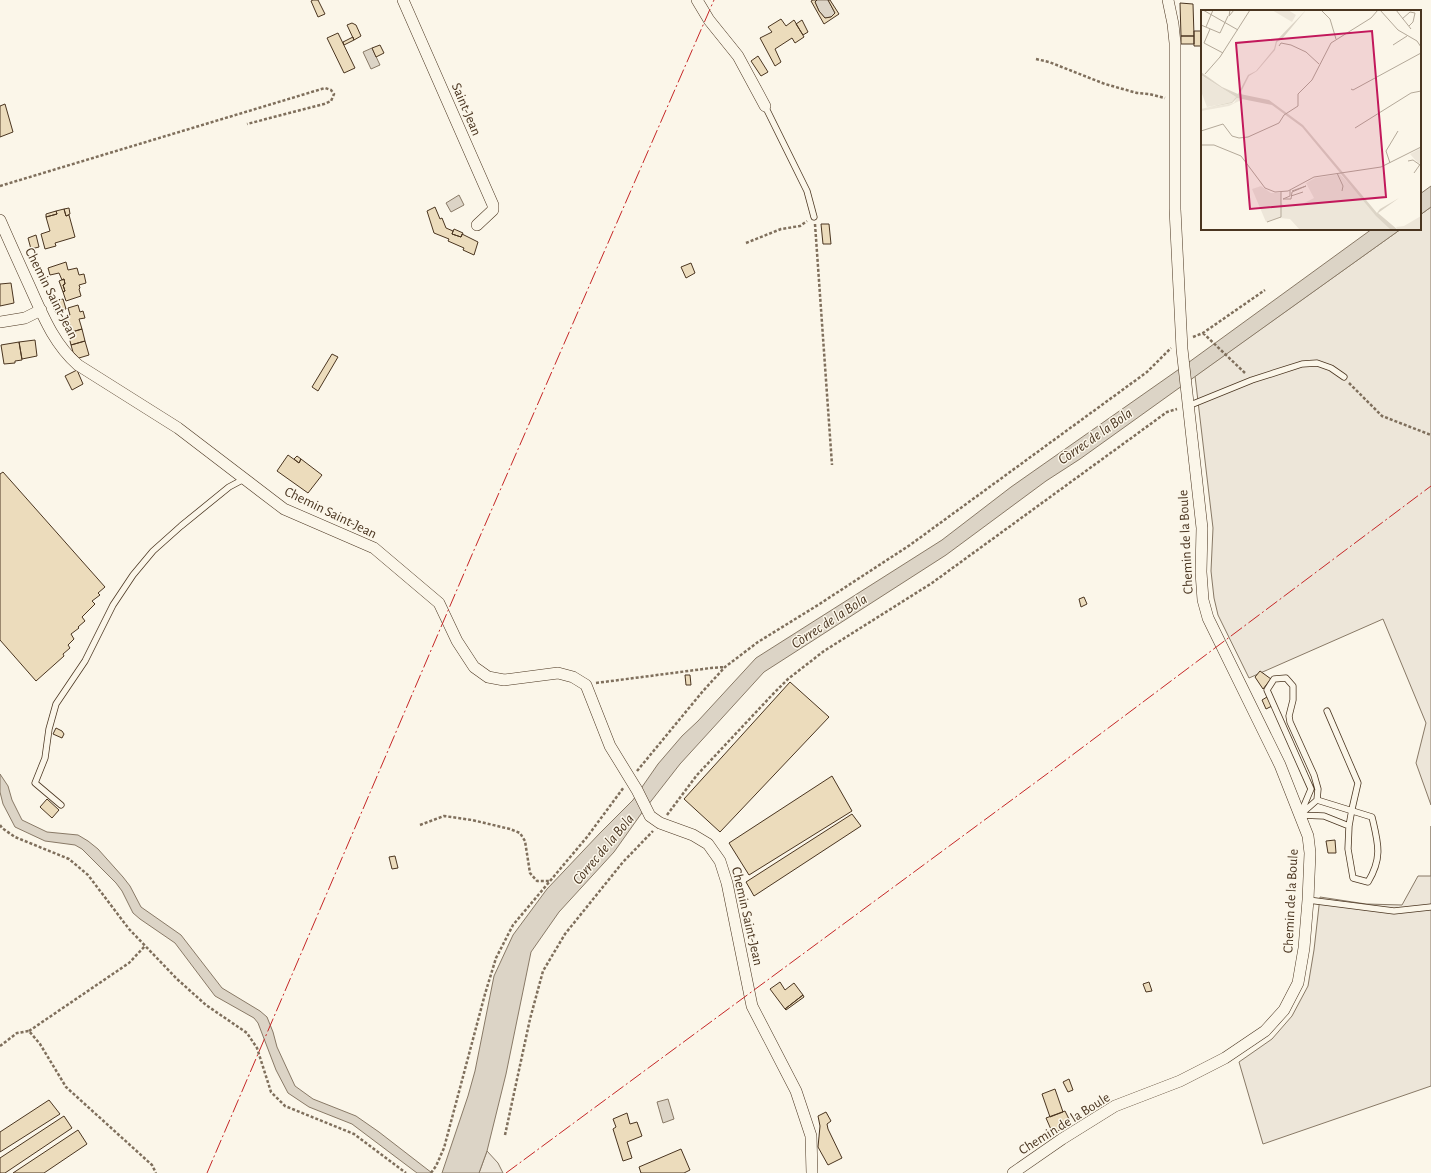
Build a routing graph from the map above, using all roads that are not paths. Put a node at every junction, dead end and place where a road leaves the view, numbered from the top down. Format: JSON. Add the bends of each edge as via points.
{"nodes":[{"id":1,"x":404,"y":0,"type":"edge"},
{"id":2,"x":697,"y":0,"type":"edge"},
{"id":3,"x":1168,"y":0,"type":"edge"},
{"id":4,"x":765,"y":106,"type":"joint"},
{"id":5,"x":814,"y":217,"type":"road end"},
{"id":6,"x":0,"y":220,"type":"edge"},
{"id":7,"x":477,"y":225,"type":"dead end"},
{"id":8,"x":41,"y":310,"type":"junction"},
{"id":9,"x":0,"y":322,"type":"edge"},
{"id":10,"x":1344,"y":377,"type":"road end"},
{"id":11,"x":1187,"y":403,"type":"junction"},
{"id":12,"x":244,"y":479,"type":"junction"},
{"id":13,"x":1327,"y":711,"type":"dead end"},
{"id":14,"x":1317,"y":800,"type":"junction"},
{"id":15,"x":61,"y":805,"type":"dead end"},
{"id":16,"x":1352,"y":809,"type":"junction"},
{"id":17,"x":1300,"y":815,"type":"junction"},
{"id":18,"x":1350,"y":826,"type":"junction"},
{"id":19,"x":1308,"y":900,"type":"junction"},
{"id":20,"x":1431,"y":907,"type":"edge"},
{"id":21,"x":812,"y":1173,"type":"edge"},
{"id":22,"x":1013,"y":1173,"type":"edge"}],
"edges":[{"from":1,"to":7,"type":"street","name":"Saint-Jean","via":[[493,205],[493,210]]},
{"from":2,"to":4,"type":"street","via":[[709,20],[738,56]]},
{"from":3,"to":11,"type":"street","name":"Chemin de la Boule","via":[[1175,43],[1175,209]]},
{"from":4,"to":5,"type":"lane","via":[[807,191]]},
{"from":6,"to":8,"type":"street","name":"Chemin Saint-Jean"},
{"from":8,"to":9,"type":"street","via":[[25,318]]},
{"from":8,"to":12,"type":"street","name":"Chemin Saint-Jean","via":[[61,348],[78,365],[178,428]]},
{"from":10,"to":11,"type":"lane","via":[[1331,368],[1317,363],[1302,364]]},
{"from":11,"to":17,"type":"street","name":"Chemin de la Boule","via":[[1202,528],[1200,572],[1203,600],[1208,618],[1280,766]]},
{"from":12,"to":15,"type":"lane","via":[[228,487],[153,551],[113,605],[85,661],[56,704],[45,758],[35,783]]},
{"from":12,"to":21,"type":"street","name":"Chemin Saint-Jean","via":[[284,509],[374,548],[439,603],[457,641],[474,667],[488,677],[504,680],[558,673],[573,677],[586,685],[610,746],[650,816],[660,824],[693,835],[708,844],[720,861],[727,883],[752,1006],[796,1091],[811,1136]]},
{"from":13,"to":16,"type":"lane","via":[[1358,783]]},
{"from":14,"to":16,"type":"lane"},
{"from":14,"to":17,"type":"lane"},
{"from":14,"to":17,"type":"lane","via":[[1318,789],[1314,775],[1290,722],[1293,686],[1286,678],[1274,679],[1267,690],[1311,789]]},
{"from":16,"to":18,"type":"lane"},
{"from":16,"to":18,"type":"lane","via":[[1372,816],[1379,847],[1376,869],[1368,882],[1353,878],[1348,850]]},
{"from":17,"to":18,"type":"lane","via":[[1324,816]]},
{"from":17,"to":19,"type":"street","name":"Chemin de la Boule","via":[[1308,836],[1310,853]]},
{"from":19,"to":20,"type":"lane","via":[[1394,911]]},
{"from":19,"to":22,"type":"street","name":"Chemin de la Boule","via":[[1298,983],[1284,1010],[1265,1031],[1225,1058],[1186,1078],[1116,1106]]}]}
